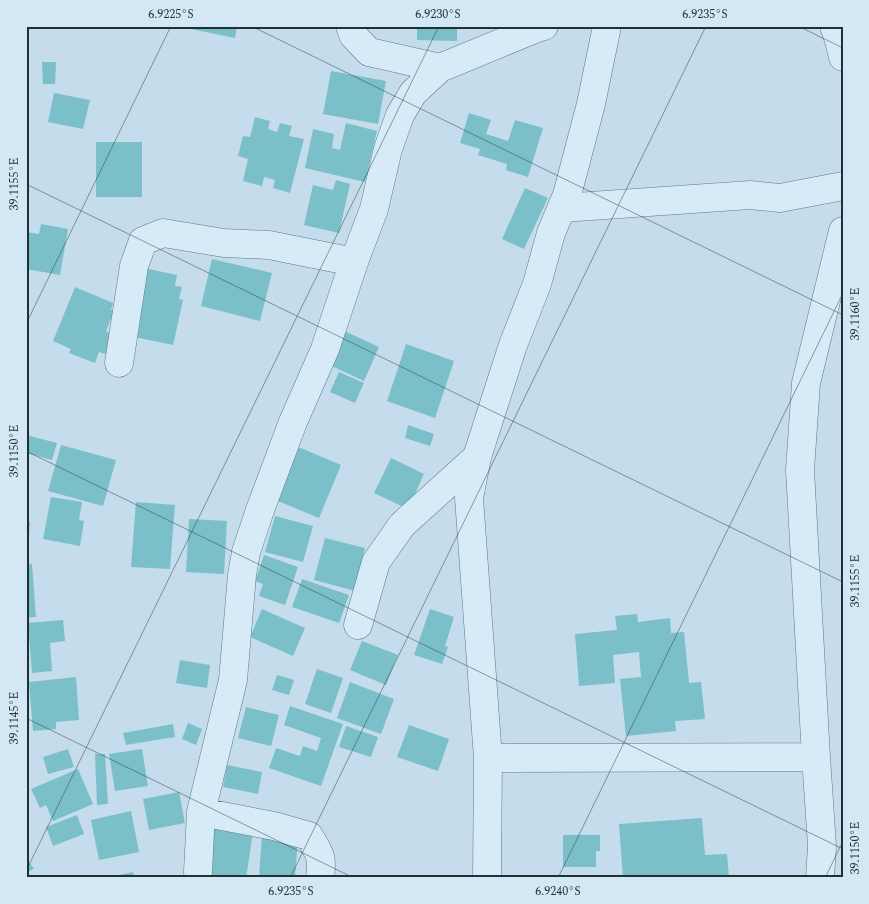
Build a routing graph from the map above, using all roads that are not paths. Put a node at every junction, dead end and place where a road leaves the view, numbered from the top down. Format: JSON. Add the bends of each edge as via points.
{"nodes":[{"id":1,"x":350,"y":26,"type":"edge"},
{"id":2,"x":544,"y":26,"type":"edge"},
{"id":3,"x":607,"y":26,"type":"edge"},
{"id":4,"x":834,"y":26,"type":"edge"},
{"id":5,"x":843,"y":57,"type":"edge"},
{"id":6,"x":440,"y":68,"type":"junction"},
{"id":7,"x":843,"y":186,"type":"edge"},
{"id":8,"x":562,"y":208,"type":"junction"},
{"id":9,"x":843,"y":230,"type":"edge"},
{"id":10,"x":354,"y":262,"type":"junction"},
{"id":11,"x":119,"y":363,"type":"dead end"},
{"id":12,"x":477,"y":456,"type":"junction"},
{"id":13,"x":358,"y":625,"type":"dead end"},
{"id":14,"x":488,"y":758,"type":"junction"},
{"id":15,"x":816,"y":758,"type":"junction"},
{"id":16,"x":201,"y":812,"type":"junction"},
{"id":17,"x":198,"y":872,"type":"dead end"},
{"id":18,"x":320,"y":878,"type":"edge"},
{"id":19,"x":487,"y":878,"type":"edge"},
{"id":20,"x":820,"y":878,"type":"edge"}],
"edges":[{"from":1,"to":6,"type":"street","via":[[353,35],[369,52]]},
{"from":2,"to":6,"type":"street"},
{"from":3,"to":8,"type":"street","via":[[591,104]]},
{"from":4,"to":5,"type":"street"},
{"from":6,"to":10,"type":"street","via":[[413,93],[400,115],[374,208]]},
{"from":7,"to":8,"type":"street","via":[[780,198],[750,195]]},
{"from":8,"to":12,"type":"street"},
{"from":9,"to":15,"type":"street","via":[[806,383],[800,470]]},
{"from":10,"to":11,"type":"street","via":[[269,245],[224,243],[163,234],[143,241],[134,266]]},
{"from":10,"to":16,"type":"street","via":[[325,348],[293,422],[246,552],[233,680]]},
{"from":12,"to":13,"type":"street","via":[[402,525],[376,562]]},
{"from":12,"to":14,"type":"street","via":[[468,498]]},
{"from":14,"to":15,"type":"street"},
{"from":14,"to":19,"type":"street"},
{"from":15,"to":20,"type":"street","via":[[822,846]]},
{"from":16,"to":17,"type":"street"},
{"from":16,"to":18,"type":"street","via":[[309,836],[320,854]]}]}
